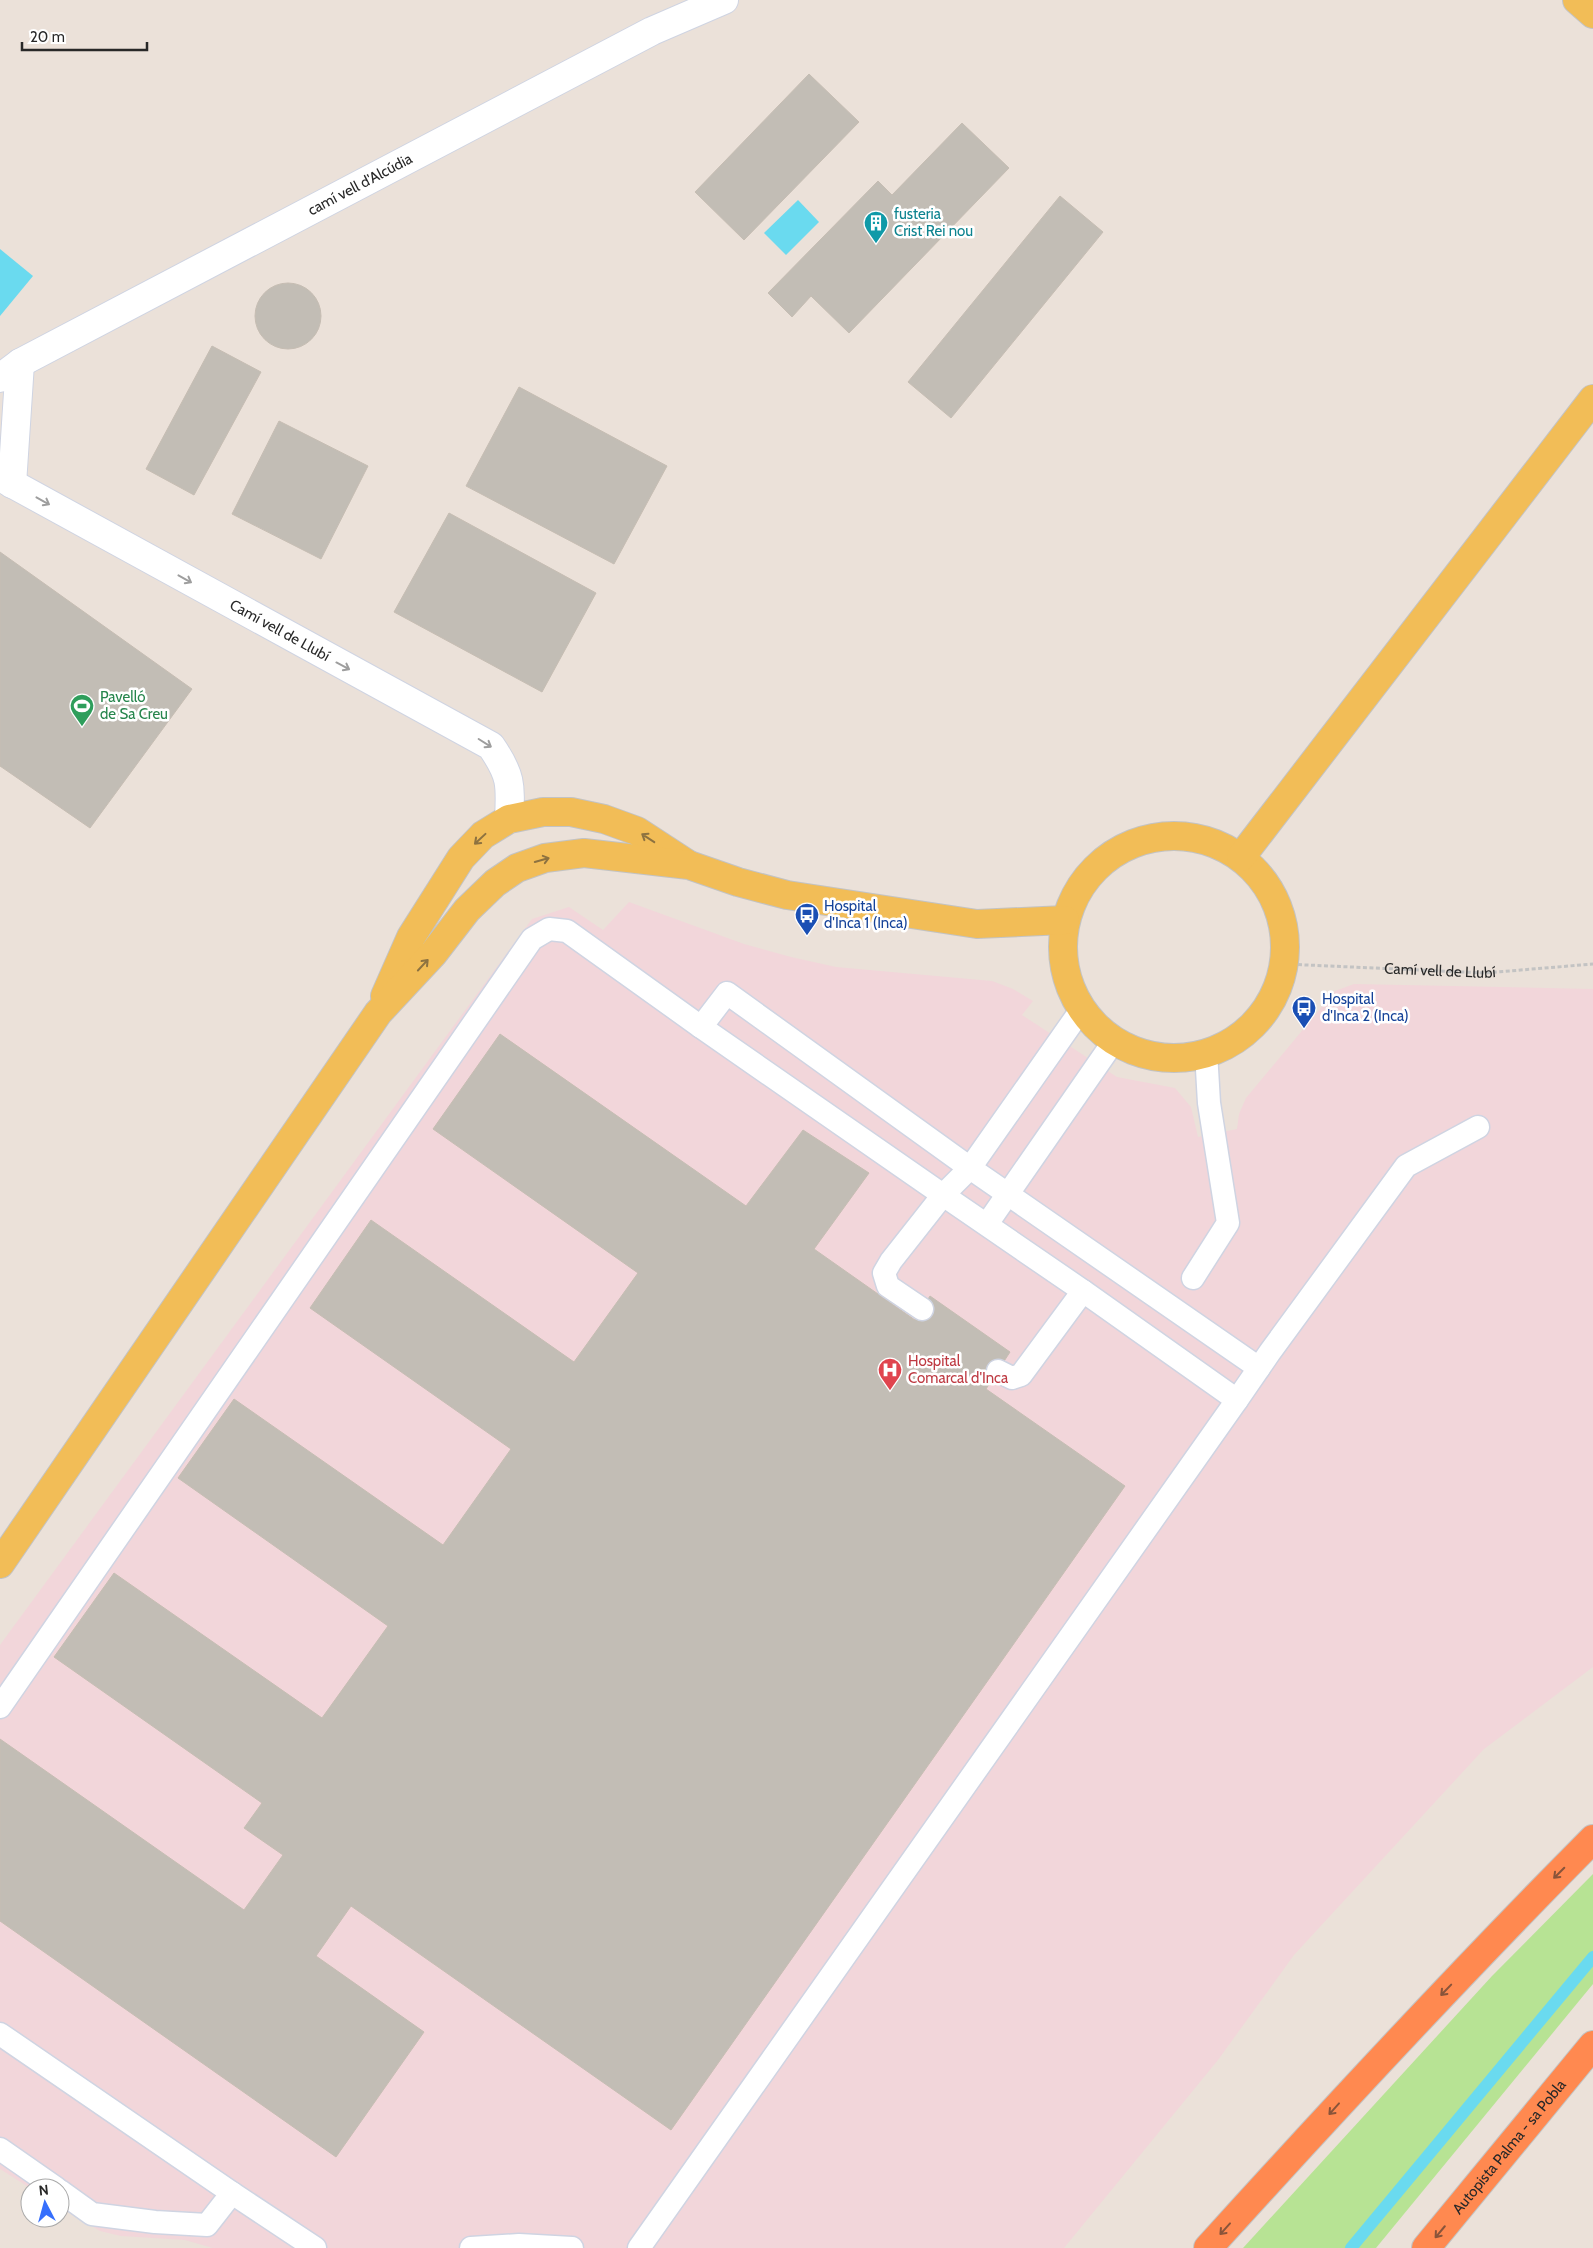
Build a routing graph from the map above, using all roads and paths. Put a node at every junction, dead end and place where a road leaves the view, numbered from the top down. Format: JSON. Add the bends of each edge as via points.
{"nodes":[{"id":1,"x":724,"y":0,"type":"edge"},
{"id":2,"x":1577,"y":0,"type":"edge"},
{"id":3,"x":1593,"y":14,"type":"edge"},
{"id":4,"x":10,"y":370,"type":"edge"},
{"id":5,"x":1593,"y":399,"type":"edge"},
{"id":6,"x":6,"y":480,"type":"edge"},
{"id":7,"x":509,"y":819,"type":"junction"},
{"id":8,"x":1241,"y":857,"type":"junction"},
{"id":9,"x":689,"y":865,"type":"junction"},
{"id":10,"x":1065,"y":920,"type":"junction"},
{"id":11,"x":1285,"y":964,"type":"junction"},
{"id":12,"x":1593,"y":964,"type":"edge"},
{"id":13,"x":1081,"y":1010,"type":"junction"},
{"id":14,"x":378,"y":1013,"type":"junction"},
{"id":15,"x":701,"y":1027,"type":"junction"},
{"id":16,"x":1114,"y":1041,"type":"junction"},
{"id":17,"x":1206,"y":1052,"type":"junction"},
{"id":18,"x":1478,"y":1127,"type":"dead end"},
{"id":19,"x":970,"y":1168,"type":"junction"},
{"id":20,"x":1006,"y":1194,"type":"junction"},
{"id":21,"x":943,"y":1195,"type":"junction"},
{"id":22,"x":987,"y":1224,"type":"junction"},
{"id":23,"x":1193,"y":1278,"type":"dead end"},
{"id":24,"x":1083,"y":1291,"type":"junction"},
{"id":25,"x":922,"y":1309,"type":"dead end"},
{"id":26,"x":1258,"y":1368,"type":"junction"},
{"id":27,"x":998,"y":1371,"type":"dead end"},
{"id":28,"x":1237,"y":1400,"type":"junction"},
{"id":29,"x":0,"y":1564,"type":"edge"},
{"id":30,"x":0,"y":1707,"type":"edge"},
{"id":31,"x":1593,"y":1839,"type":"edge"},
{"id":32,"x":0,"y":2034,"type":"edge"},
{"id":33,"x":1593,"y":2045,"type":"edge"},
{"id":34,"x":0,"y":2149,"type":"edge"},
{"id":35,"x":42,"y":2178,"type":"edge"},
{"id":36,"x":232,"y":2194,"type":"junction"},
{"id":37,"x":70,"y":2198,"type":"edge"},
{"id":38,"x":315,"y":2248,"type":"edge"},
{"id":39,"x":471,"y":2248,"type":"edge"},
{"id":40,"x":572,"y":2248,"type":"edge"},
{"id":41,"x":639,"y":2248,"type":"edge"},
{"id":42,"x":1208,"y":2248,"type":"edge"},
{"id":43,"x":1426,"y":2248,"type":"edge"}],
"edges":[{"from":1,"to":4,"type":"street","name":"camí vell d'Alcúdia","via":[[652,31]]},
{"from":2,"to":3,"type":"main road"},
{"from":4,"to":6,"type":"street"},
{"from":5,"to":8,"type":"main road"},
{"from":6,"to":7,"type":"street","name":"Camí vell de Llubí","one_way":true,"via":[[491,746],[505,766],[511,792]]},
{"from":9,"to":7,"type":"main road","one_way":true,"via":[[637,831],[604,819],[562,812]]},
{"from":7,"to":14,"type":"main road","one_way":true,"via":[[483,835],[461,858],[412,937]]},
{"from":8,"to":10,"type":"main road","via":[[1209,840],[1172,835],[1136,842],[1104,859],[1079,887]]},
{"from":8,"to":11,"type":"main road","via":[[1263,878],[1278,905],[1286,934]]},
{"from":9,"to":10,"type":"main road","via":[[787,895],[977,924]]},
{"from":14,"to":9,"type":"main road","one_way":true,"via":[[433,954],[467,910],[494,883],[517,868],[545,858],[584,853]]},
{"from":10,"to":13,"type":"main road","via":[[1062,951],[1067,982]]},
{"from":11,"to":12,"type":"path","name":"Camí vell de Llubí","via":[[1485,973]]},
{"from":11,"to":17,"type":"main road","via":[[1274,999],[1251,1028],[1220,1049]]},
{"from":13,"to":16,"type":"main road"},
{"from":13,"to":19,"type":"lane"},
{"from":14,"to":29,"type":"main road"},
{"from":15,"to":19,"type":"lane","via":[[727,992]]},
{"from":15,"to":21,"type":"lane"},
{"from":15,"to":30,"type":"lane","via":[[567,931],[549,929],[532,939]]},
{"from":16,"to":17,"type":"main road","via":[[1148,1056],[1184,1058]]},
{"from":16,"to":20,"type":"lane"},
{"from":17,"to":23,"type":"lane","via":[[1209,1103],[1228,1223]]},
{"from":18,"to":26,"type":"lane","via":[[1406,1166]]},
{"from":19,"to":20,"type":"lane"},
{"from":19,"to":21,"type":"lane"},
{"from":20,"to":22,"type":"lane"},
{"from":20,"to":26,"type":"lane"},
{"from":21,"to":22,"type":"lane"},
{"from":21,"to":25,"type":"lane","via":[[884,1273],[888,1286]]},
{"from":22,"to":24,"type":"lane"},
{"from":24,"to":27,"type":"lane","via":[[1021,1375],[1012,1378]]},
{"from":24,"to":28,"type":"lane"},
{"from":26,"to":28,"type":"lane"},
{"from":28,"to":41,"type":"lane"},
{"from":31,"to":42,"type":"highway","one_way":true,"via":[[1363,2077]]},
{"from":32,"to":36,"type":"lane"},
{"from":33,"to":43,"type":"highway","name":"Autopista Palma - sa Pobla","one_way":true},
{"from":34,"to":35,"type":"lane"},
{"from":36,"to":37,"type":"lane","via":[[206,2225],[92,2214]]},
{"from":36,"to":38,"type":"lane"},
{"from":39,"to":40,"type":"lane","via":[[519,2245]]}]}
